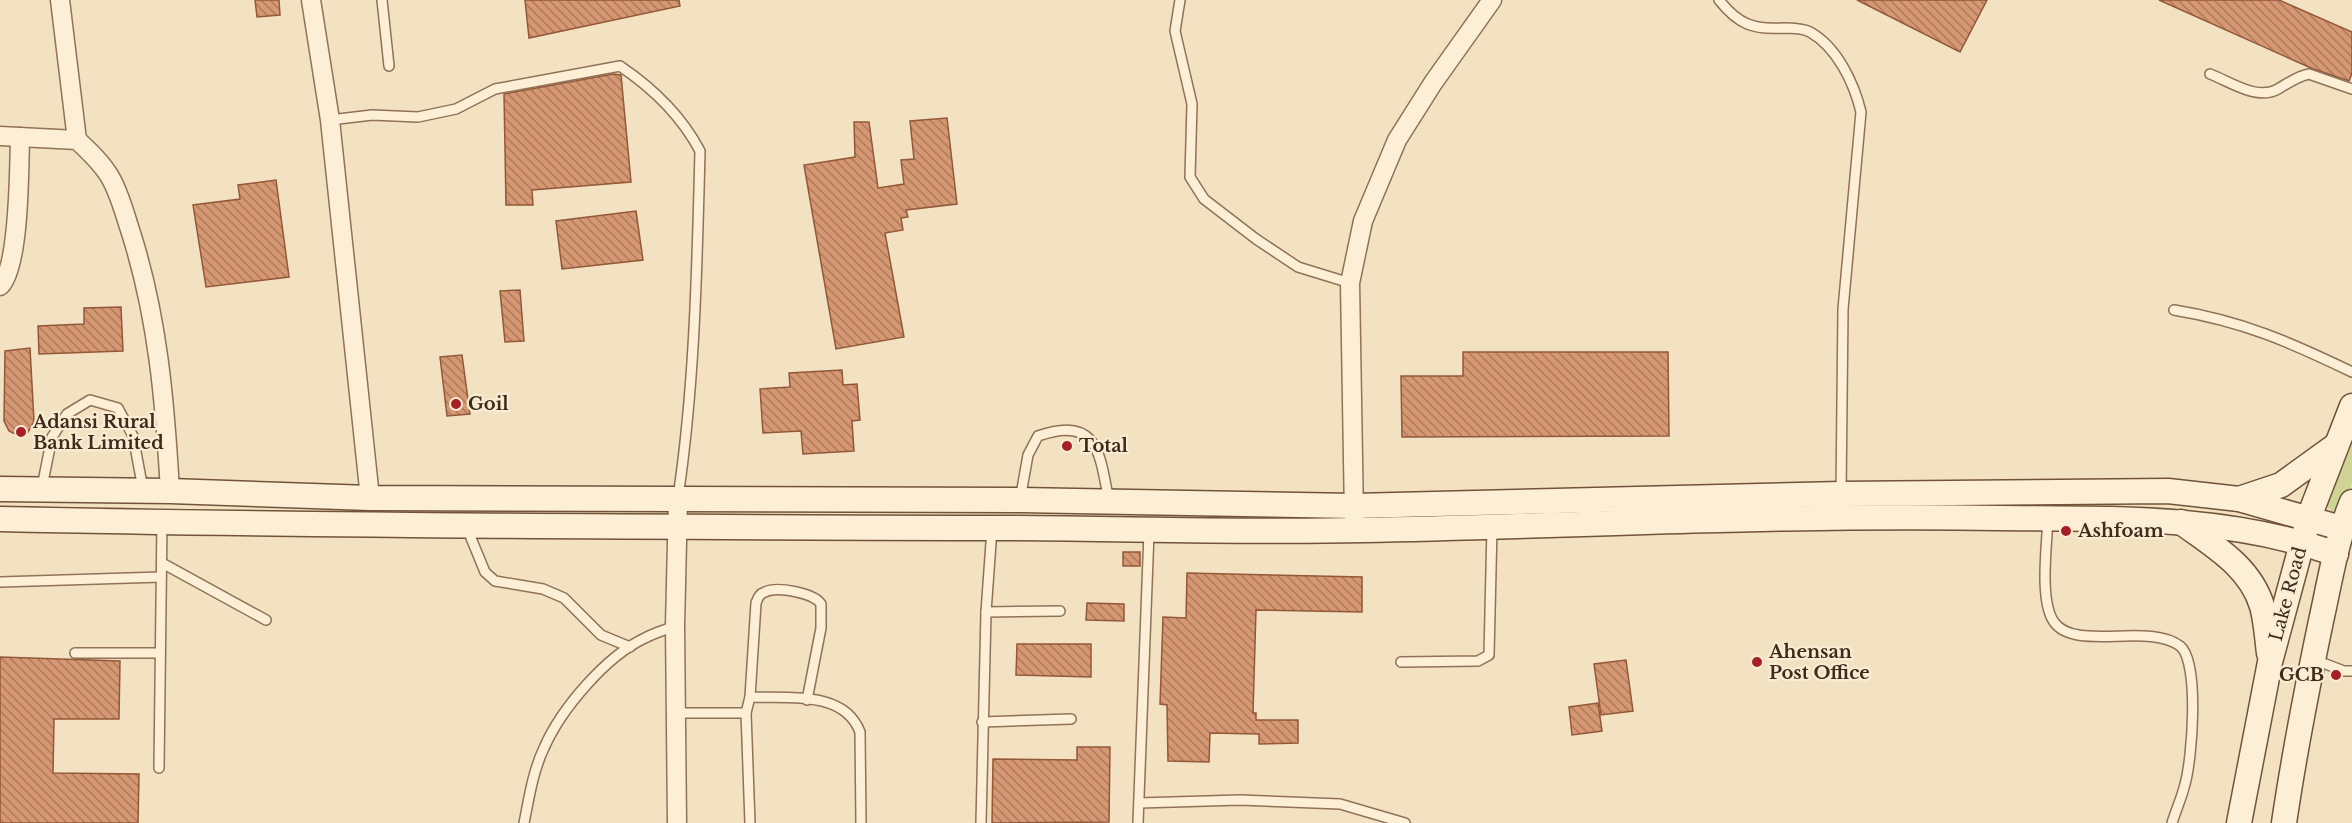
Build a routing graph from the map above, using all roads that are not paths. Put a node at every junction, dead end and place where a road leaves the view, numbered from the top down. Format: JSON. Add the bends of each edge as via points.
{"nodes":[{"id":1,"x":60,"y":0,"type":"edge"},
{"id":2,"x":313,"y":0,"type":"edge"},
{"id":3,"x":382,"y":0,"type":"edge"},
{"id":4,"x":1180,"y":0,"type":"edge"},
{"id":5,"x":1492,"y":0,"type":"edge"},
{"id":6,"x":1719,"y":0,"type":"edge"},
{"id":7,"x":389,"y":66,"type":"dead end"},
{"id":8,"x":2210,"y":74,"type":"dead end"},
{"id":9,"x":2352,"y":89,"type":"edge"},
{"id":10,"x":330,"y":120,"type":"junction"},
{"id":11,"x":0,"y":136,"type":"edge"},
{"id":12,"x":20,"y":137,"type":"junction"},
{"id":13,"x":77,"y":140,"type":"junction"},
{"id":14,"x":1350,"y":283,"type":"junction"},
{"id":15,"x":0,"y":286,"type":"edge"},
{"id":16,"x":2174,"y":309,"type":"dead end"},
{"id":17,"x":2352,"y":372,"type":"edge"},
{"id":18,"x":2352,"y":406,"type":"edge"},
{"id":19,"x":2335,"y":446,"type":"junction"},
{"id":20,"x":0,"y":489,"type":"edge"},
{"id":21,"x":42,"y":489,"type":"junction"},
{"id":22,"x":143,"y":490,"type":"junction"},
{"id":23,"x":170,"y":491,"type":"junction"},
{"id":24,"x":1841,"y":494,"type":"junction"},
{"id":25,"x":370,"y":498,"type":"junction"},
{"id":26,"x":2239,"y":499,"type":"junction"},
{"id":27,"x":678,"y":500,"type":"junction"},
{"id":28,"x":1020,"y":500,"type":"junction"},
{"id":29,"x":2352,"y":502,"type":"edge"},
{"id":30,"x":1109,"y":503,"type":"junction"},
{"id":31,"x":1354,"y":506,"type":"junction"},
{"id":32,"x":2309,"y":517,"type":"junction"},
{"id":33,"x":2048,"y":518,"type":"junction"},
{"id":34,"x":0,"y":519,"type":"edge"},
{"id":35,"x":2180,"y":520,"type":"junction"},
{"id":36,"x":162,"y":522,"type":"junction"},
{"id":37,"x":677,"y":525,"type":"junction"},
{"id":38,"x":469,"y":526,"type":"junction"},
{"id":39,"x":1492,"y":527,"type":"junction"},
{"id":40,"x":992,"y":528,"type":"junction"},
{"id":41,"x":1149,"y":529,"type":"junction"},
{"id":42,"x":1354,"y":531,"type":"junction"},
{"id":43,"x":2347,"y":532,"type":"edge"},
{"id":44,"x":2302,"y":542,"type":"junction"},
{"id":45,"x":2344,"y":555,"type":"edge"},
{"id":46,"x":162,"y":563,"type":"junction"},
{"id":47,"x":161,"y":578,"type":"junction"},
{"id":48,"x":0,"y":582,"type":"edge"},
{"id":49,"x":1060,"y":611,"type":"dead end"},
{"id":50,"x":986,"y":612,"type":"junction"},
{"id":51,"x":266,"y":620,"type":"dead end"},
{"id":52,"x":675,"y":626,"type":"junction"},
{"id":53,"x":630,"y":647,"type":"junction"},
{"id":54,"x":75,"y":653,"type":"dead end"},
{"id":55,"x":160,"y":653,"type":"junction"},
{"id":56,"x":2313,"y":659,"type":"junction"},
{"id":57,"x":1401,"y":662,"type":"dead end"},
{"id":58,"x":2270,"y":662,"type":"junction"},
{"id":59,"x":2352,"y":671,"type":"edge"},
{"id":60,"x":750,"y":697,"type":"junction"},
{"id":61,"x":807,"y":700,"type":"junction"},
{"id":62,"x":677,"y":713,"type":"junction"},
{"id":63,"x":746,"y":713,"type":"junction"},
{"id":64,"x":1071,"y":719,"type":"dead end"},
{"id":65,"x":982,"y":722,"type":"junction"},
{"id":66,"x":159,"y":768,"type":"dead end"},
{"id":67,"x":1139,"y":803,"type":"junction"},
{"id":68,"x":524,"y":823,"type":"edge"},
{"id":69,"x":677,"y":823,"type":"edge"},
{"id":70,"x":750,"y":823,"type":"edge"},
{"id":71,"x":861,"y":823,"type":"edge"},
{"id":72,"x":981,"y":823,"type":"edge"},
{"id":73,"x":1138,"y":823,"type":"edge"},
{"id":74,"x":1405,"y":823,"type":"edge"},
{"id":75,"x":2172,"y":823,"type":"edge"},
{"id":76,"x":2239,"y":823,"type":"edge"},
{"id":77,"x":2284,"y":823,"type":"edge"}],
"edges":[{"from":1,"to":13,"type":"street"},
{"from":2,"to":10,"type":"street"},
{"from":3,"to":7,"type":"lane"},
{"from":4,"to":14,"type":"lane","via":[[1175,31],[1192,104],[1190,177],[1204,199],[1298,267]]},
{"from":5,"to":14,"type":"street","via":[[1397,140],[1363,221]]},
{"from":6,"to":24,"type":"lane","via":[[1733,18],[1764,29],[1809,31],[1829,49],[1854,84],[1861,112],[1842,309]]},
{"from":8,"to":9,"type":"lane","via":[[2266,94],[2309,74]]},
{"from":10,"to":25,"type":"street"},
{"from":10,"to":27,"type":"lane","via":[[372,115],[418,117],[456,109],[495,89],[620,66],[687,126],[700,151],[687,440]]},
{"from":11,"to":12,"type":"street"},
{"from":12,"to":13,"type":"street"},
{"from":12,"to":15,"type":"street","via":[[13,248],[8,278]]},
{"from":13,"to":23,"type":"street","via":[[111,179],[137,252],[156,329]]},
{"from":14,"to":31,"type":"street"},
{"from":16,"to":17,"type":"lane","via":[[2245,325]]},
{"from":18,"to":19,"type":"main road","name":"Lake Road"},
{"from":19,"to":26,"type":"main road","via":[[2281,485]]},
{"from":19,"to":32,"type":"main road","name":"Lake Road"},
{"from":20,"to":21,"type":"main road"},
{"from":21,"to":22,"type":"main road"},
{"from":21,"to":22,"type":"lane","via":[[52,437],[67,414],[90,400],[118,408],[133,436]]},
{"from":22,"to":23,"type":"main road"},
{"from":23,"to":25,"type":"main road"},
{"from":24,"to":26,"type":"main road","via":[[2168,491]]},
{"from":24,"to":31,"type":"main road"},
{"from":25,"to":27,"type":"main road"},
{"from":26,"to":32,"type":"main road"},
{"from":27,"to":28,"type":"main road"},
{"from":27,"to":37,"type":"street"},
{"from":28,"to":30,"type":"main road"},
{"from":28,"to":30,"type":"lane","via":[[1028,455],[1038,436],[1058,429],[1086,434],[1099,450]]},
{"from":29,"to":43,"type":"main road","name":"Lake Road"},
{"from":30,"to":31,"type":"main road"},
{"from":31,"to":42,"type":"street"},
{"from":32,"to":43,"type":"main road"},
{"from":32,"to":44,"type":"main road","name":"Lake Road"},
{"from":33,"to":35,"type":"main road"},
{"from":33,"to":39,"type":"main road"},
{"from":33,"to":75,"type":"lane","via":[[2048,610],[2062,630],[2079,635],[2170,640],[2188,656],[2193,706],[2186,783]]},
{"from":34,"to":36,"type":"main road"},
{"from":35,"to":44,"type":"main road"},
{"from":35,"to":58,"type":"main road","via":[[2237,564],[2254,587],[2262,606]]},
{"from":36,"to":38,"type":"main road"},
{"from":36,"to":46,"type":"lane"},
{"from":37,"to":38,"type":"main road"},
{"from":37,"to":40,"type":"main road"},
{"from":37,"to":52,"type":"street"},
{"from":38,"to":53,"type":"lane","via":[[485,572],[495,581],[543,589],[564,598],[601,635]]},
{"from":39,"to":42,"type":"main road"},
{"from":39,"to":57,"type":"lane","via":[[1489,655],[1478,661]]},
{"from":40,"to":41,"type":"main road"},
{"from":40,"to":50,"type":"lane"},
{"from":41,"to":42,"type":"main road"},
{"from":41,"to":67,"type":"lane"},
{"from":43,"to":45,"type":"main road","name":"Lake Road"},
{"from":44,"to":45,"type":"main road"},
{"from":44,"to":58,"type":"main road","name":"Lake Road"},
{"from":45,"to":56,"type":"main road","name":"Lake Road"},
{"from":46,"to":47,"type":"lane"},
{"from":46,"to":51,"type":"lane"},
{"from":47,"to":48,"type":"lane"},
{"from":47,"to":55,"type":"lane"},
{"from":49,"to":50,"type":"lane"},
{"from":50,"to":65,"type":"lane"},
{"from":52,"to":53,"type":"lane"},
{"from":52,"to":62,"type":"street"},
{"from":53,"to":68,"type":"lane","via":[[604,669],[557,721],[543,750]]},
{"from":54,"to":55,"type":"lane"},
{"from":55,"to":66,"type":"lane"},
{"from":56,"to":59,"type":"lane"},
{"from":56,"to":77,"type":"main road","name":"Lake Road"},
{"from":58,"to":76,"type":"main road","name":"Lake Road"},
{"from":60,"to":61,"type":"lane"},
{"from":60,"to":61,"type":"lane","via":[[756,603],[768,590],[809,594],[821,604],[821,628]]},
{"from":60,"to":63,"type":"lane"},
{"from":61,"to":71,"type":"lane","via":[[837,704],[855,718],[860,732]]},
{"from":62,"to":63,"type":"lane"},
{"from":62,"to":69,"type":"street"},
{"from":63,"to":70,"type":"lane"},
{"from":64,"to":65,"type":"lane"},
{"from":65,"to":72,"type":"lane"},
{"from":67,"to":73,"type":"lane"},
{"from":67,"to":74,"type":"lane","via":[[1240,800],[1340,804]]}]}
